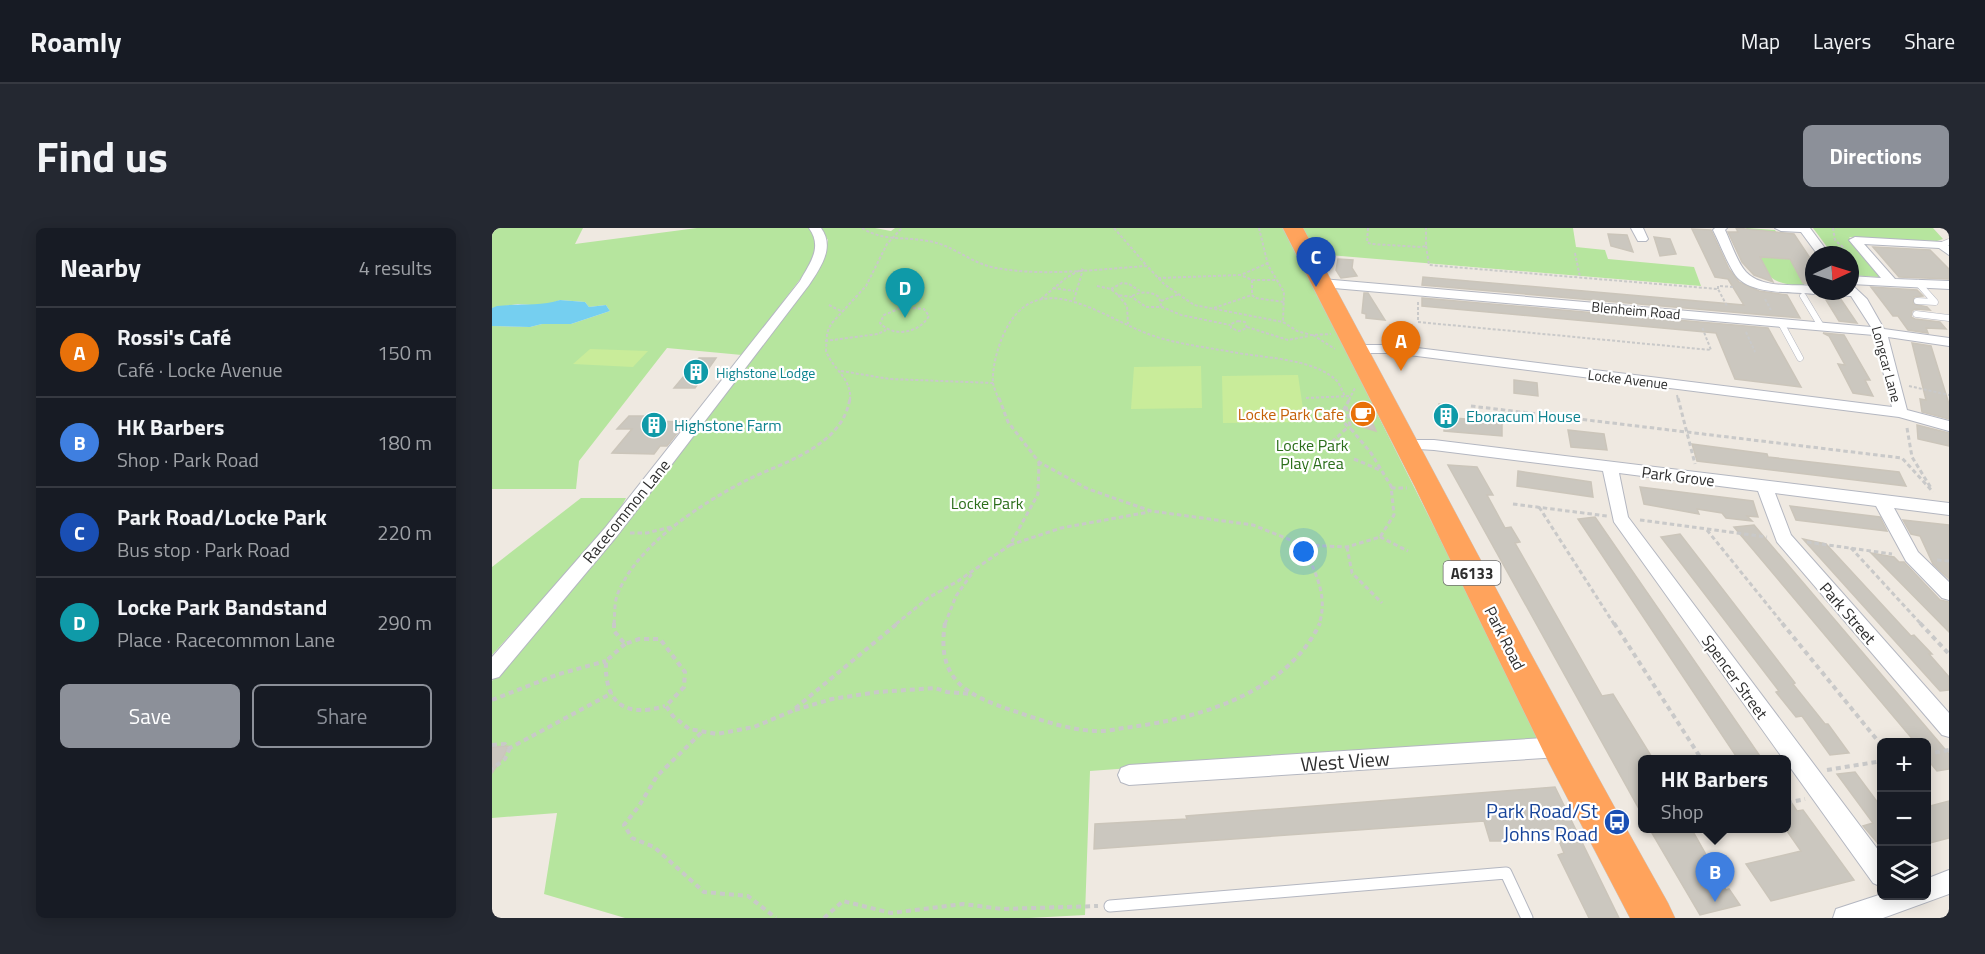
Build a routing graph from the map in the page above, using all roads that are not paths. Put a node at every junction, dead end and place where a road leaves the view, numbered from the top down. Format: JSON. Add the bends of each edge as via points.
{"nodes":[{"id":1,"x":815,"y":228,"type":"edge"},
{"id":2,"x":1293,"y":228,"type":"edge"},
{"id":3,"x":1721,"y":228,"type":"edge"},
{"id":4,"x":1781,"y":228,"type":"edge"},
{"id":5,"x":1805,"y":229,"type":"edge"},
{"id":6,"x":1817,"y":246,"type":"edge"},
{"id":7,"x":1947,"y":246,"type":"edge"},
{"id":8,"x":1891,"y":282,"type":"junction"},
{"id":9,"x":1322,"y":283,"type":"junction"},
{"id":10,"x":1918,"y":283,"type":"junction"},
{"id":11,"x":1949,"y":285,"type":"edge"},
{"id":12,"x":1859,"y":286,"type":"edge"},
{"id":13,"x":1805,"y":292,"type":"edge"},
{"id":14,"x":1859,"y":296,"type":"edge"},
{"id":15,"x":1811,"y":300,"type":"edge"},
{"id":16,"x":1917,"y":301,"type":"dead end"},
{"id":17,"x":1916,"y":314,"type":"dead end"},
{"id":18,"x":1949,"y":318,"type":"edge"},
{"id":19,"x":1781,"y":323,"type":"junction"},
{"id":20,"x":1821,"y":326,"type":"junction"},
{"id":21,"x":1881,"y":332,"type":"junction"},
{"id":22,"x":1949,"y":342,"type":"edge"},
{"id":23,"x":1348,"y":353,"type":"junction"},
{"id":24,"x":1800,"y":358,"type":"dead end"},
{"id":25,"x":1900,"y":413,"type":"junction"},
{"id":26,"x":1949,"y":426,"type":"edge"},
{"id":27,"x":1407,"y":445,"type":"junction"},
{"id":28,"x":1610,"y":468,"type":"junction"},
{"id":29,"x":1765,"y":487,"type":"junction"},
{"id":30,"x":1882,"y":501,"type":"junction"},
{"id":31,"x":1949,"y":509,"type":"edge"},
{"id":32,"x":1949,"y":593,"type":"edge"},
{"id":33,"x":492,"y":670,"type":"edge"},
{"id":34,"x":1949,"y":728,"type":"edge"},
{"id":35,"x":1560,"y":747,"type":"junction"},
{"id":36,"x":1130,"y":775,"type":"dead end"},
{"id":37,"x":1877,"y":870,"type":"edge"},
{"id":38,"x":1949,"y":882,"type":"edge"},
{"id":39,"x":1931,"y":889,"type":"edge"},
{"id":40,"x":1895,"y":900,"type":"edge"},
{"id":41,"x":1110,"y":906,"type":"road end"},
{"id":42,"x":1527,"y":918,"type":"edge"},
{"id":43,"x":1653,"y":918,"type":"edge"},
{"id":44,"x":1845,"y":918,"type":"edge"}],
"edges":[{"from":1,"to":33,"type":"street","name":"Racecommon Lane","via":[[824,245],[804,282],[611,532]]},
{"from":2,"to":9,"type":"highway","name":"Park Road","number":"A6133"},
{"from":3,"to":13,"type":"street","via":[[1744,278]]},
{"from":4,"to":5,"type":"street"},
{"from":5,"to":6,"type":"street"},
{"from":7,"to":8,"type":"street","via":[[1855,240]]},
{"from":8,"to":10,"type":"street"},
{"from":8,"to":12,"type":"street"},
{"from":9,"to":19,"type":"street","name":"Blenheim Road"},
{"from":9,"to":23,"type":"highway","name":"Park Road","number":"A6133"},
{"from":10,"to":11,"type":"street"},
{"from":10,"to":16,"type":"lane","via":[[1935,302]]},
{"from":14,"to":21,"type":"street","name":"Longcar Lane"},
{"from":15,"to":20,"type":"lane"},
{"from":17,"to":18,"type":"lane"},
{"from":19,"to":20,"type":"street","name":"Blenheim Road"},
{"from":19,"to":24,"type":"lane"},
{"from":20,"to":21,"type":"street","name":"Blenheim Road"},
{"from":21,"to":22,"type":"street","name":"Blenheim Road"},
{"from":21,"to":25,"type":"street","name":"Longcar Lane"},
{"from":23,"to":25,"type":"street","name":"Locke Avenue","via":[[1393,349]]},
{"from":23,"to":27,"type":"highway","name":"Park Road","number":"A6133"},
{"from":25,"to":26,"type":"street","name":"Locke Avenue"},
{"from":27,"to":28,"type":"street","name":"Park Grove","via":[[1434,444]]},
{"from":27,"to":35,"type":"highway","name":"Park Road","number":"A6133"},
{"from":28,"to":29,"type":"street","name":"Park Grove"},
{"from":28,"to":37,"type":"street","name":"Spencer Street","via":[[1620,518]]},
{"from":29,"to":30,"type":"street","name":"Park Grove"},
{"from":29,"to":34,"type":"street","name":"Park Street","via":[[1783,538]]},
{"from":30,"to":31,"type":"street","name":"Park Grove"},
{"from":30,"to":32,"type":"street","via":[[1912,556]]},
{"from":35,"to":36,"type":"street","name":"West View"},
{"from":35,"to":43,"type":"highway","name":"Park Road","number":"A6133"},
{"from":38,"to":39,"type":"street"},
{"from":40,"to":44,"type":"street"},
{"from":41,"to":42,"type":"lane","via":[[1506,873]]}]}
